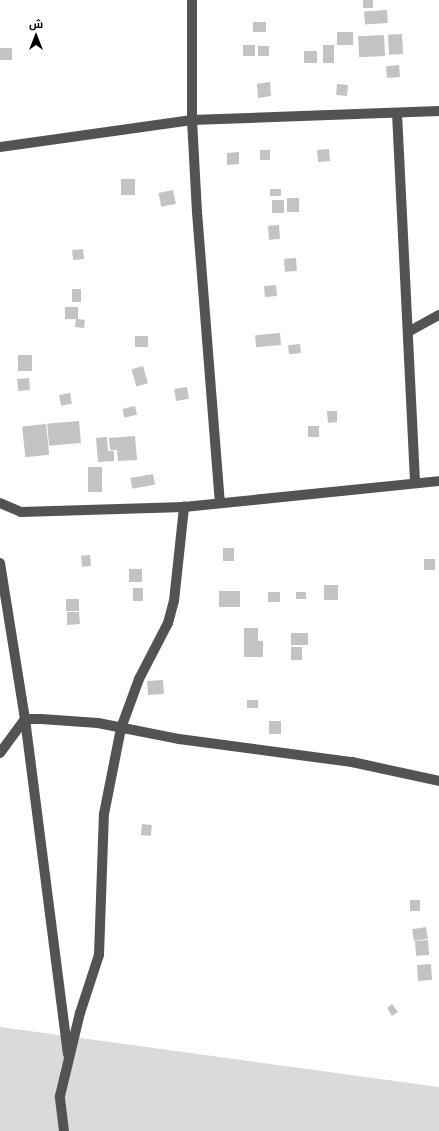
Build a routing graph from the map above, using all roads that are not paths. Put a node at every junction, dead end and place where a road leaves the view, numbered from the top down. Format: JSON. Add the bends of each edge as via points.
{"nodes":[{"id":1,"x":192,"y":0,"type":"edge"},
{"id":2,"x":439,"y":111,"type":"edge"},
{"id":3,"x":397,"y":113,"type":"junction"},
{"id":4,"x":192,"y":120,"type":"junction"},
{"id":5,"x":0,"y":147,"type":"edge"},
{"id":6,"x":439,"y":315,"type":"edge"},
{"id":7,"x":408,"y":332,"type":"junction"},
{"id":8,"x":439,"y":481,"type":"edge"},
{"id":9,"x":415,"y":483,"type":"junction"},
{"id":10,"x":0,"y":502,"type":"edge"},
{"id":11,"x":220,"y":502,"type":"junction"},
{"id":12,"x":184,"y":507,"type":"junction"},
{"id":13,"x":0,"y":563,"type":"edge"},
{"id":14,"x":25,"y":719,"type":"junction"},
{"id":15,"x":121,"y":728,"type":"junction"},
{"id":16,"x":0,"y":754,"type":"edge"},
{"id":17,"x":439,"y":781,"type":"edge"},
{"id":18,"x":69,"y":1060,"type":"junction"},
{"id":19,"x":64,"y":1131,"type":"edge"}],
"edges":[{"from":1,"to":4,"type":"street"},
{"from":2,"to":3,"type":"street"},
{"from":3,"to":4,"type":"street"},
{"from":3,"to":7,"type":"street"},
{"from":4,"to":5,"type":"street"},
{"from":4,"to":11,"type":"street"},
{"from":6,"to":7,"type":"street"},
{"from":7,"to":9,"type":"street"},
{"from":8,"to":9,"type":"street"},
{"from":9,"to":11,"type":"street"},
{"from":10,"to":12,"type":"street","via":[[21,512]]},
{"from":11,"to":12,"type":"street"},
{"from":12,"to":15,"type":"street","via":[[174,601],[168,623],[139,679]]},
{"from":13,"to":14,"type":"street"},
{"from":14,"to":15,"type":"street","via":[[98,723]]},
{"from":14,"to":16,"type":"street"},
{"from":14,"to":18,"type":"street"},
{"from":15,"to":17,"type":"street","via":[[179,740],[352,762]]},
{"from":15,"to":18,"type":"street","via":[[104,814],[99,955],[80,1013]]},
{"from":18,"to":19,"type":"street","via":[[60,1096]]}]}
